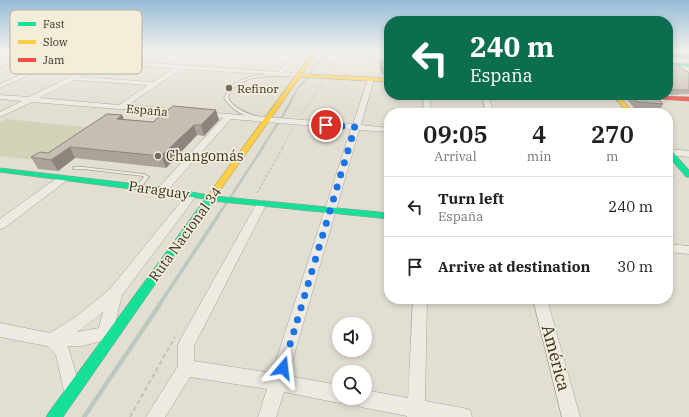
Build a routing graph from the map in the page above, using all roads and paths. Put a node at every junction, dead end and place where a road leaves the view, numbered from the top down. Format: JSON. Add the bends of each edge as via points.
{"nodes":[{"id":1,"x":175,"y":70,"type":"edge"},
{"id":2,"x":244,"y":70,"type":"edge"},
{"id":3,"x":283,"y":70,"type":"edge"},
{"id":4,"x":303,"y":70,"type":"edge"},
{"id":5,"x":280,"y":73,"type":"junction"},
{"id":6,"x":28,"y":74,"type":"edge"},
{"id":7,"x":80,"y":74,"type":"edge"},
{"id":8,"x":299,"y":75,"type":"junction"},
{"id":9,"x":72,"y":78,"type":"junction"},
{"id":10,"x":371,"y":79,"type":"junction"},
{"id":11,"x":384,"y":80,"type":"edge"},
{"id":12,"x":155,"y":84,"type":"junction"},
{"id":13,"x":0,"y":86,"type":"edge"},
{"id":14,"x":0,"y":97,"type":"edge"},
{"id":15,"x":673,"y":98,"type":"edge"},
{"id":16,"x":689,"y":99,"type":"edge"},
{"id":17,"x":30,"y":100,"type":"junction"},
{"id":18,"x":620,"y":100,"type":"edge"},
{"id":19,"x":121,"y":107,"type":"junction"},
{"id":20,"x":627,"y":108,"type":"edge"},
{"id":21,"x":236,"y":110,"type":"junction"},
{"id":22,"x":0,"y":115,"type":"edge"},
{"id":23,"x":228,"y":117,"type":"junction"},
{"id":24,"x":275,"y":121,"type":"junction"},
{"id":25,"x":355,"y":127,"type":"junction"},
{"id":26,"x":384,"y":130,"type":"edge"},
{"id":27,"x":673,"y":152,"type":"edge"},
{"id":28,"x":689,"y":154,"type":"edge"},
{"id":29,"x":673,"y":157,"type":"edge"},
{"id":30,"x":75,"y":168,"type":"dead end"},
{"id":31,"x":0,"y":170,"type":"edge"},
{"id":32,"x":689,"y":175,"type":"edge"},
{"id":33,"x":62,"y":179,"type":"junction"},
{"id":34,"x":138,"y":187,"type":"junction"},
{"id":35,"x":162,"y":190,"type":"junction"},
{"id":36,"x":192,"y":195,"type":"junction"},
{"id":37,"x":212,"y":198,"type":"junction"},
{"id":38,"x":262,"y":203,"type":"junction"},
{"id":39,"x":330,"y":210,"type":"junction"},
{"id":40,"x":384,"y":215,"type":"edge"},
{"id":41,"x":0,"y":225,"type":"edge"},
{"id":42,"x":170,"y":225,"type":"junction"},
{"id":43,"x":188,"y":232,"type":"junction"},
{"id":44,"x":673,"y":248,"type":"edge"},
{"id":45,"x":689,"y":250,"type":"edge"},
{"id":46,"x":115,"y":292,"type":"junction"},
{"id":47,"x":420,"y":304,"type":"edge"},
{"id":48,"x":541,"y":304,"type":"edge"},
{"id":49,"x":0,"y":330,"type":"edge"},
{"id":50,"x":110,"y":333,"type":"junction"},
{"id":51,"x":52,"y":340,"type":"junction"},
{"id":52,"x":186,"y":368,"type":"junction"},
{"id":53,"x":278,"y":382,"type":"junction"},
{"id":54,"x":72,"y":392,"type":"junction"},
{"id":55,"x":332,"y":393,"type":"edge"},
{"id":56,"x":372,"y":401,"type":"edge"},
{"id":57,"x":416,"y":413,"type":"edge"},
{"id":58,"x":54,"y":417,"type":"edge"},
{"id":59,"x":155,"y":417,"type":"edge"},
{"id":60,"x":267,"y":417,"type":"edge"},
{"id":61,"x":463,"y":417,"type":"edge"},
{"id":62,"x":571,"y":417,"type":"edge"}],
"edges":[{"from":1,"to":12,"type":"street"},
{"from":2,"to":5,"type":"street"},
{"from":3,"to":5,"type":"street"},
{"from":4,"to":8,"type":"main road","name":"Ruta Nacional 34"},
{"from":5,"to":8,"type":"street"},
{"from":6,"to":13,"type":"street"},
{"from":7,"to":9,"type":"street"},
{"from":8,"to":10,"type":"main road"},
{"from":8,"to":21,"type":"lane","via":[[254,78],[238,83],[228,90],[226,98],[230,106]]},
{"from":8,"to":24,"type":"main road","name":"Ruta Nacional 34"},
{"from":9,"to":12,"type":"street"},
{"from":9,"to":17,"type":"street"},
{"from":10,"to":11,"type":"main road"},
{"from":10,"to":25,"type":"street"},
{"from":12,"to":19,"type":"street"},
{"from":14,"to":17,"type":"street","name":"España"},
{"from":15,"to":16,"type":"main road"},
{"from":17,"to":19,"type":"street","name":"España"},
{"from":17,"to":22,"type":"street"},
{"from":18,"to":20,"type":"main road"},
{"from":19,"to":23,"type":"street","name":"España"},
{"from":21,"to":23,"type":"lane"},
{"from":21,"to":24,"type":"lane"},
{"from":23,"to":24,"type":"street","name":"España"},
{"from":23,"to":35,"type":"street"},
{"from":24,"to":25,"type":"street","name":"España"},
{"from":24,"to":37,"type":"main road","name":"Ruta Nacional 34"},
{"from":25,"to":26,"type":"street","name":"España"},
{"from":25,"to":39,"type":"street"},
{"from":27,"to":28,"type":"street"},
{"from":29,"to":32,"type":"main road"},
{"from":30,"to":34,"type":"lane","via":[[147,177]]},
{"from":31,"to":33,"type":"main road","name":"Paraguay"},
{"from":33,"to":34,"type":"main road","name":"Paraguay"},
{"from":33,"to":41,"type":"street"},
{"from":34,"to":35,"type":"main road","name":"Paraguay"},
{"from":35,"to":36,"type":"main road","name":"Paraguay"},
{"from":36,"to":37,"type":"main road","name":"Paraguay"},
{"from":36,"to":42,"type":"street"},
{"from":37,"to":38,"type":"main road","name":"Paraguay"},
{"from":37,"to":43,"type":"main road","name":"Ruta Nacional 34"},
{"from":38,"to":39,"type":"main road","name":"Paraguay"},
{"from":38,"to":52,"type":"street","via":[[186,345]]},
{"from":39,"to":40,"type":"main road","name":"Paraguay"},
{"from":39,"to":53,"type":"street"},
{"from":42,"to":43,"type":"street"},
{"from":42,"to":46,"type":"street"},
{"from":43,"to":50,"type":"main road","name":"Ruta Nacional 34"},
{"from":44,"to":45,"type":"street"},
{"from":46,"to":50,"type":"street"},
{"from":46,"to":51,"type":"street","via":[[82,321]]},
{"from":47,"to":57,"type":"street"},
{"from":48,"to":62,"type":"street","name":"América"},
{"from":49,"to":51,"type":"street"},
{"from":50,"to":51,"type":"street","via":[[82,339]]},
{"from":50,"to":54,"type":"main road","name":"Ruta Nacional 34"},
{"from":51,"to":54,"type":"street","via":[[63,352]]},
{"from":52,"to":53,"type":"street"},
{"from":52,"to":59,"type":"street"},
{"from":53,"to":55,"type":"street"},
{"from":53,"to":60,"type":"street"},
{"from":54,"to":58,"type":"main road","name":"Ruta Nacional 34"},
{"from":56,"to":57,"type":"street"},
{"from":57,"to":61,"type":"street"}]}
